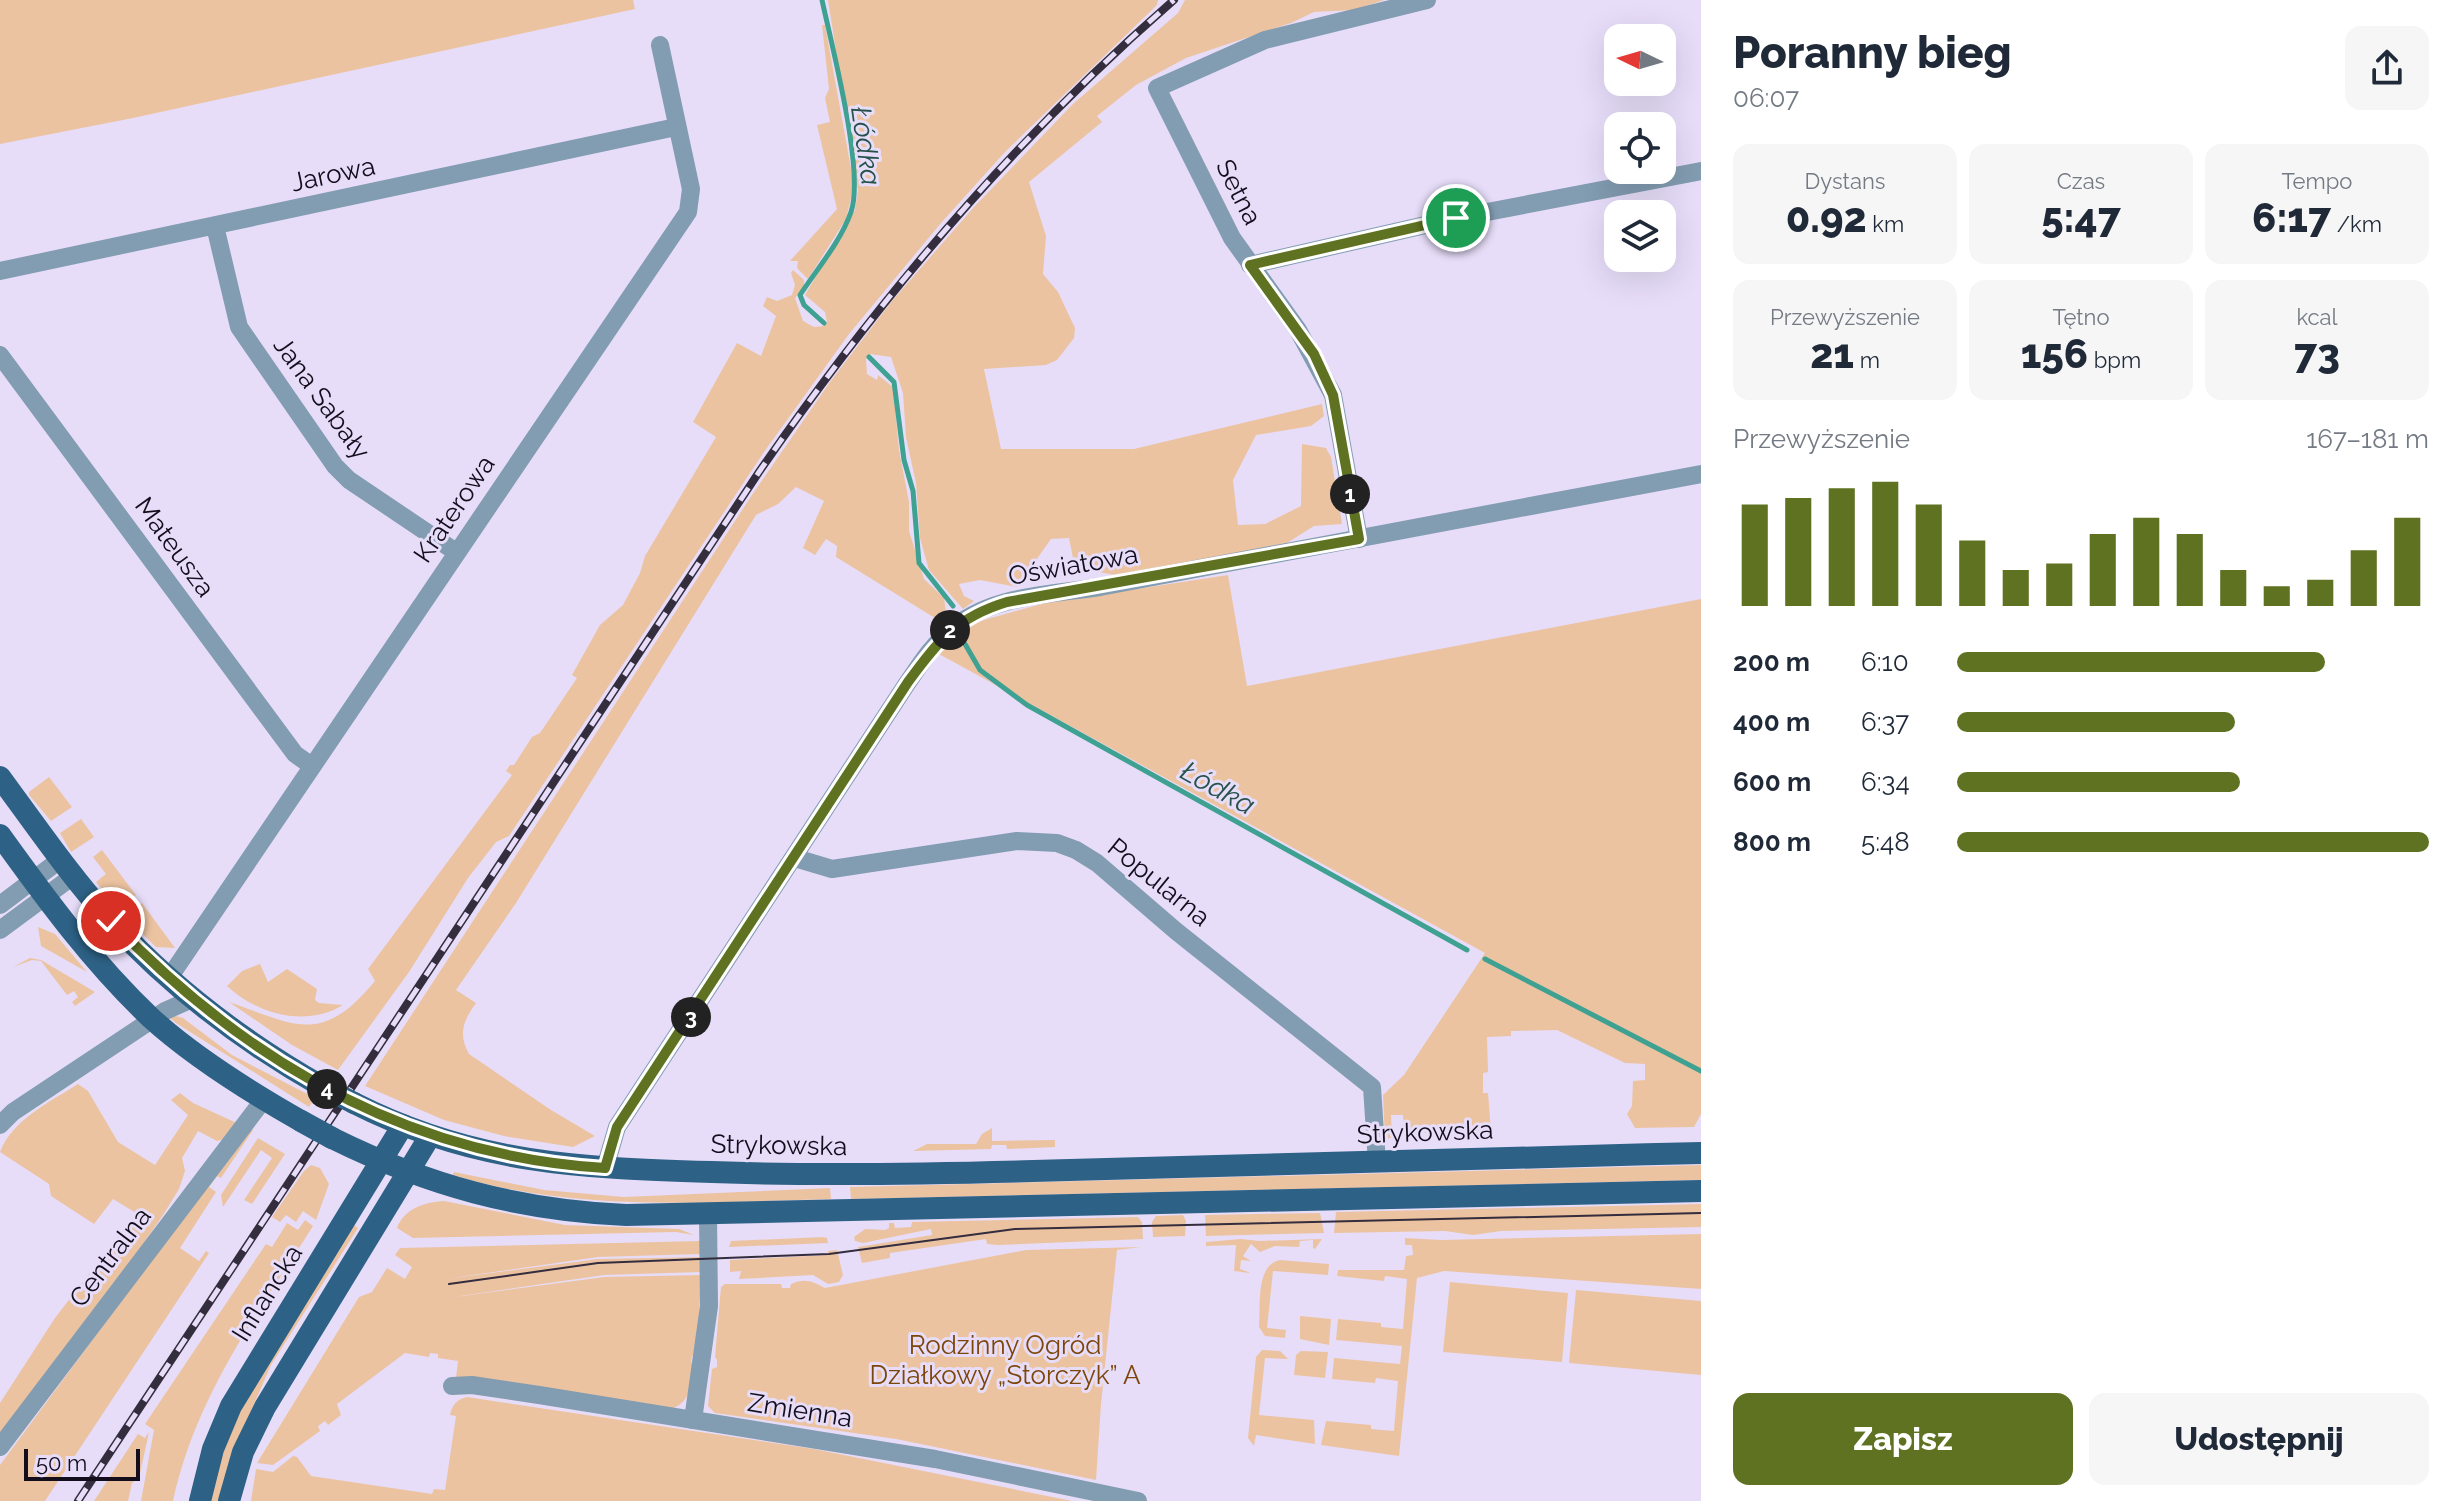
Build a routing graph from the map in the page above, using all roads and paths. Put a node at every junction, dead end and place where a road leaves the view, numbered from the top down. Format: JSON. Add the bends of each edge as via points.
{"nodes":[{"id":1,"x":1427,"y":0,"type":"edge"},
{"id":2,"x":660,"y":45,"type":"dead end"},
{"id":3,"x":676,"y":127,"type":"junction"},
{"id":4,"x":1701,"y":171,"type":"edge"},
{"id":5,"x":215,"y":226,"type":"junction"},
{"id":6,"x":1250,"y":265,"type":"junction"},
{"id":7,"x":0,"y":271,"type":"edge"},
{"id":8,"x":0,"y":355,"type":"edge"},
{"id":9,"x":1701,"y":474,"type":"edge"},
{"id":10,"x":1359,"y":539,"type":"junction"},
{"id":11,"x":456,"y":552,"type":"junction"},
{"id":12,"x":312,"y":766,"type":"junction"},
{"id":13,"x":0,"y":777,"type":"edge"},
{"id":14,"x":0,"y":835,"type":"edge"},
{"id":15,"x":795,"y":858,"type":"junction"},
{"id":16,"x":67,"y":868,"type":"junction"},
{"id":17,"x":39,"y":888,"type":"junction"},
{"id":18,"x":0,"y":905,"type":"edge"},
{"id":19,"x":0,"y":930,"type":"edge"},
{"id":20,"x":169,"y":978,"type":"junction"},
{"id":21,"x":192,"y":999,"type":"junction"},
{"id":22,"x":153,"y":1020,"type":"junction"},
{"id":23,"x":264,"y":1099,"type":"junction"},
{"id":24,"x":0,"y":1125,"type":"edge"},
{"id":25,"x":403,"y":1125,"type":"junction"},
{"id":26,"x":430,"y":1136,"type":"junction"},
{"id":27,"x":1701,"y":1153,"type":"edge"},
{"id":28,"x":382,"y":1162,"type":"junction"},
{"id":29,"x":1377,"y":1163,"type":"junction"},
{"id":30,"x":605,"y":1168,"type":"junction"},
{"id":31,"x":408,"y":1173,"type":"junction"},
{"id":32,"x":1701,"y":1191,"type":"edge"},
{"id":33,"x":708,"y":1214,"type":"junction"},
{"id":34,"x":452,"y":1386,"type":"dead end"},
{"id":35,"x":693,"y":1420,"type":"junction"},
{"id":36,"x":0,"y":1447,"type":"edge"},
{"id":37,"x":200,"y":1501,"type":"edge"},
{"id":38,"x":229,"y":1501,"type":"edge"},
{"id":39,"x":1138,"y":1501,"type":"edge"}],
"edges":[{"from":1,"to":6,"type":"street","name":"Setna","via":[[1275,36],[1157,88]]},
{"from":2,"to":3,"type":"street","name":"Kraterowa"},
{"from":3,"to":5,"type":"street","name":"Jarowa"},
{"from":3,"to":11,"type":"street","name":"Kraterowa","via":[[691,189],[688,212]]},
{"from":4,"to":6,"type":"street"},
{"from":5,"to":7,"type":"street","name":"Jarowa"},
{"from":5,"to":11,"type":"street","name":"Jana Sabały","via":[[239,327],[335,466]]},
{"from":6,"to":10,"type":"street","name":"Setna","via":[[1314,354],[1333,395]]},
{"from":8,"to":12,"type":"street","name":"Mateusza","via":[[295,754]]},
{"from":9,"to":10,"type":"street","name":"Oświatowa"},
{"from":10,"to":15,"type":"street","name":"Oświatowa","via":[[1007,602],[964,619],[915,672]]},
{"from":11,"to":12,"type":"street","name":"Kraterowa"},
{"from":12,"to":20,"type":"street","name":"Kraterowa"},
{"from":13,"to":16,"type":"main road","name":"Strykowska"},
{"from":14,"to":17,"type":"main road"},
{"from":15,"to":29,"type":"street","name":"Popularna","via":[[832,869],[1027,840],[1076,850],[1372,1087]]},
{"from":15,"to":30,"type":"street","name":"Oświatowa","via":[[617,1127]]},
{"from":16,"to":17,"type":"street"},
{"from":16,"to":20,"type":"main road","name":"Strykowska"},
{"from":17,"to":18,"type":"street"},
{"from":17,"to":19,"type":"street"},
{"from":17,"to":22,"type":"main road"},
{"from":20,"to":21,"type":"main road","name":"Strykowska"},
{"from":21,"to":22,"type":"street"},
{"from":21,"to":25,"type":"main road","name":"Strykowska","bridge":true,"via":[[323,1087]]},
{"from":22,"to":23,"type":"main road"},
{"from":22,"to":24,"type":"street"},
{"from":23,"to":28,"type":"main road","bridge":true},
{"from":23,"to":36,"type":"street","name":"Centralna"},
{"from":25,"to":26,"type":"main road","name":"Strykowska"},
{"from":25,"to":28,"type":"main road","name":"Inflancka"},
{"from":26,"to":30,"type":"main road","name":"Strykowska","via":[[500,1156]]},
{"from":26,"to":31,"type":"main road"},
{"from":27,"to":29,"type":"main road","name":"Strykowska"},
{"from":28,"to":31,"type":"main road"},
{"from":28,"to":37,"type":"main road","name":"Inflancka","via":[[231,1406]]},
{"from":29,"to":30,"type":"main road","name":"Strykowska","via":[[847,1176]]},
{"from":31,"to":33,"type":"main road","via":[[473,1194],[555,1210]]},
{"from":31,"to":38,"type":"main road","via":[[265,1407],[243,1452]]},
{"from":32,"to":33,"type":"main road"},
{"from":33,"to":35,"type":"street","via":[[709,1306]]},
{"from":34,"to":35,"type":"street","name":"Zmienna"},
{"from":35,"to":39,"type":"street","name":"Zmienna","via":[[935,1459]]}]}
